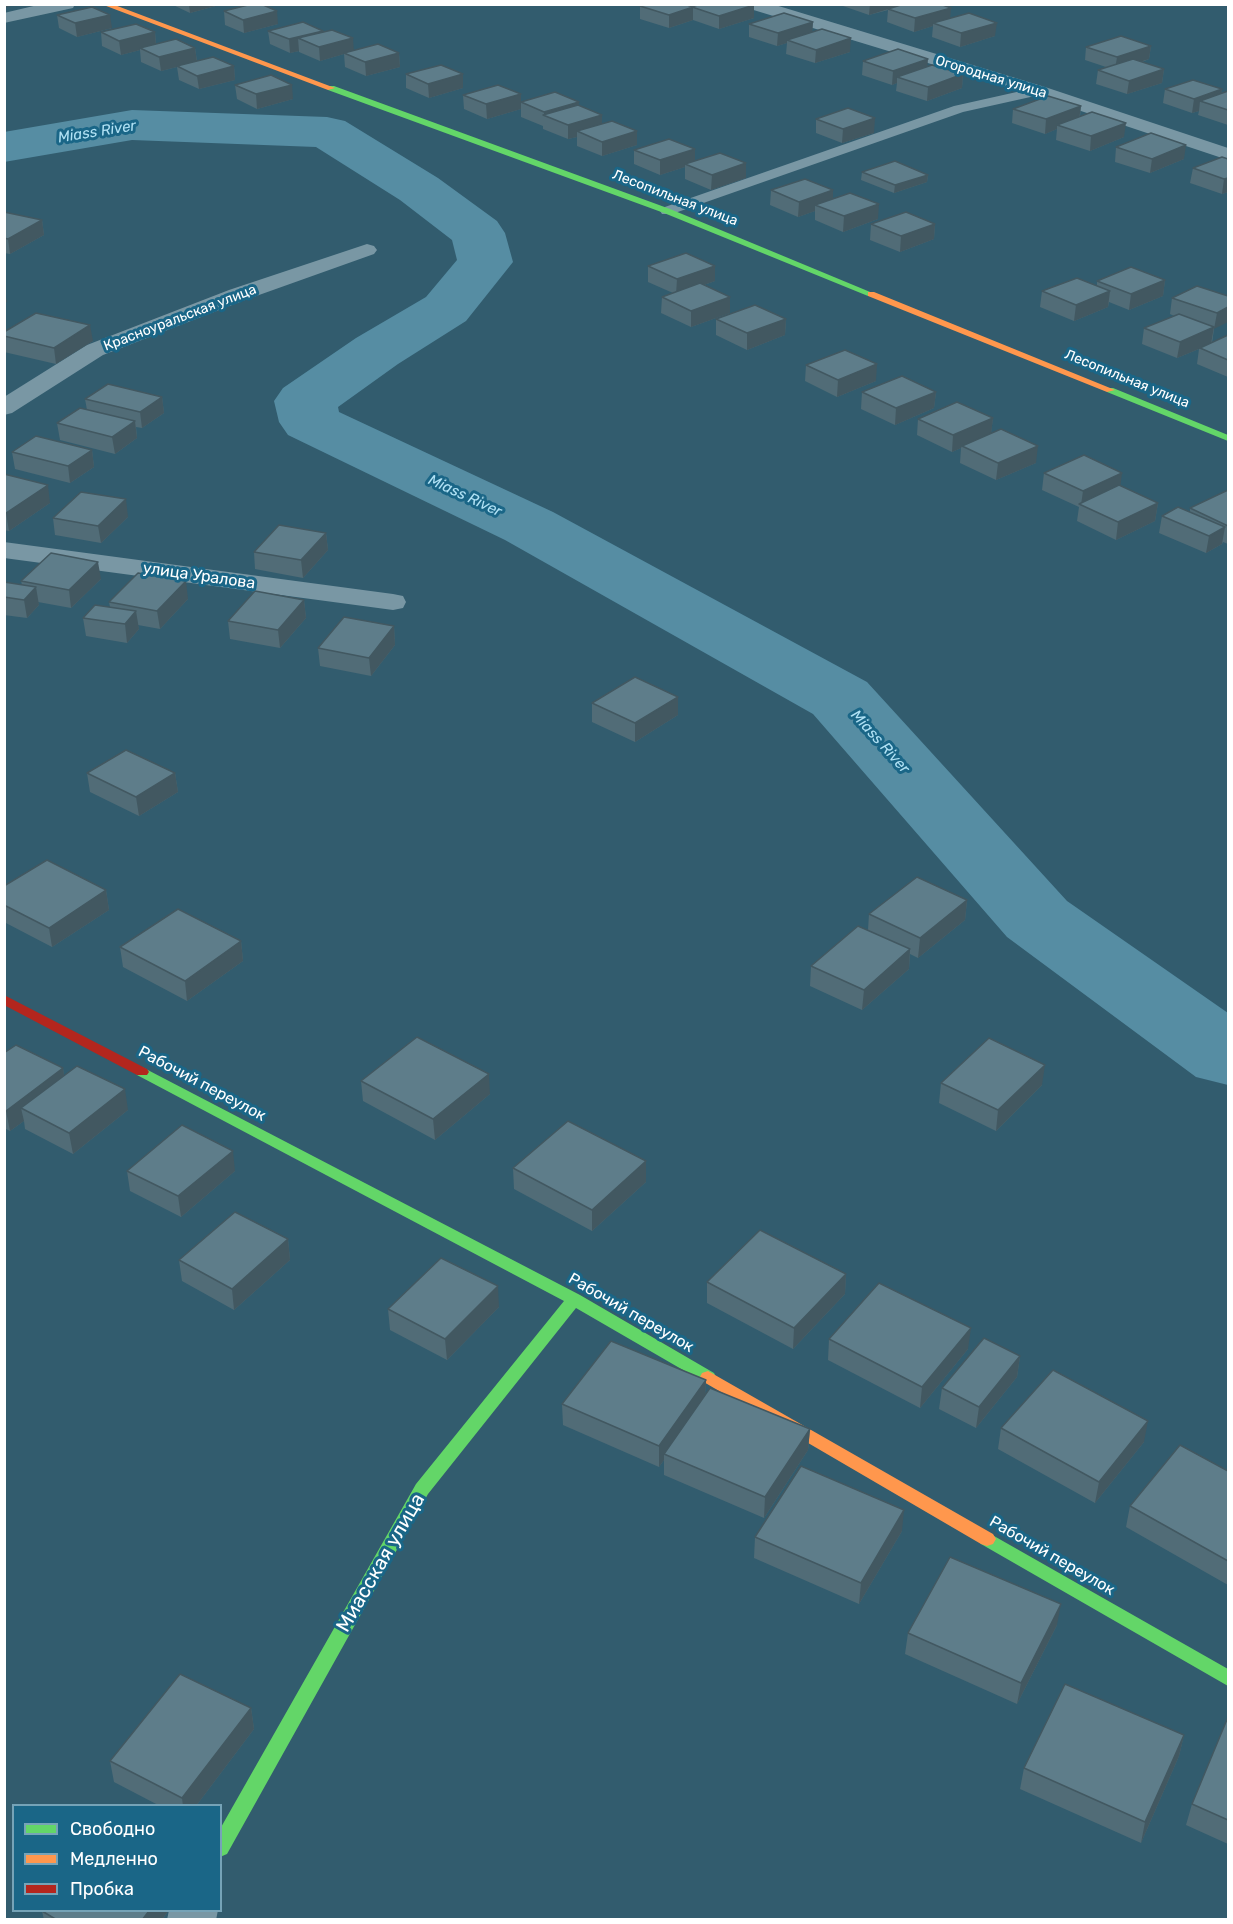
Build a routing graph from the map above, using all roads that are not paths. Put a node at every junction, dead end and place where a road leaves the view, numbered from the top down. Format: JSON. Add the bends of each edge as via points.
{"nodes":[{"id":1,"x":67,"y":4,"type":"edge"},
{"id":2,"x":104,"y":4,"type":"edge"},
{"id":3,"x":753,"y":4,"type":"edge"},
{"id":4,"x":4,"y":18,"type":"edge"},
{"id":5,"x":1039,"y":91,"type":"junction"},
{"id":6,"x":1228,"y":154,"type":"edge"},
{"id":7,"x":667,"y":211,"type":"junction"},
{"id":8,"x":367,"y":250,"type":"dead end"},
{"id":9,"x":4,"y":408,"type":"edge"},
{"id":10,"x":1228,"y":438,"type":"edge"},
{"id":11,"x":4,"y":550,"type":"edge"},
{"id":12,"x":393,"y":602,"type":"dead end"},
{"id":13,"x":6,"y":1002,"type":"edge"},
{"id":14,"x":574,"y":1299,"type":"junction"},
{"id":15,"x":1228,"y":1678,"type":"edge"},
{"id":16,"x":222,"y":1844,"type":"edge"}],
"edges":[{"from":1,"to":4,"type":"street"},
{"from":2,"to":7,"type":"street","name":"Лесопильная улица"},
{"from":3,"to":5,"type":"street","name":"Огородная улица"},
{"from":5,"to":6,"type":"street","name":"Огородная улица"},
{"from":5,"to":7,"type":"lane","via":[[959,109]]},
{"from":7,"to":10,"type":"street","name":"Лесопильная улица"},
{"from":8,"to":9,"type":"street","name":"Красноуральская улица","via":[[95,350]]},
{"from":11,"to":12,"type":"street","name":"улица Уралова"},
{"from":13,"to":14,"type":"street","name":"Рабочий переулок"},
{"from":14,"to":15,"type":"street","name":"Рабочий переулок"},
{"from":14,"to":16,"type":"street","name":"Миасская улица","via":[[422,1489]]}]}
